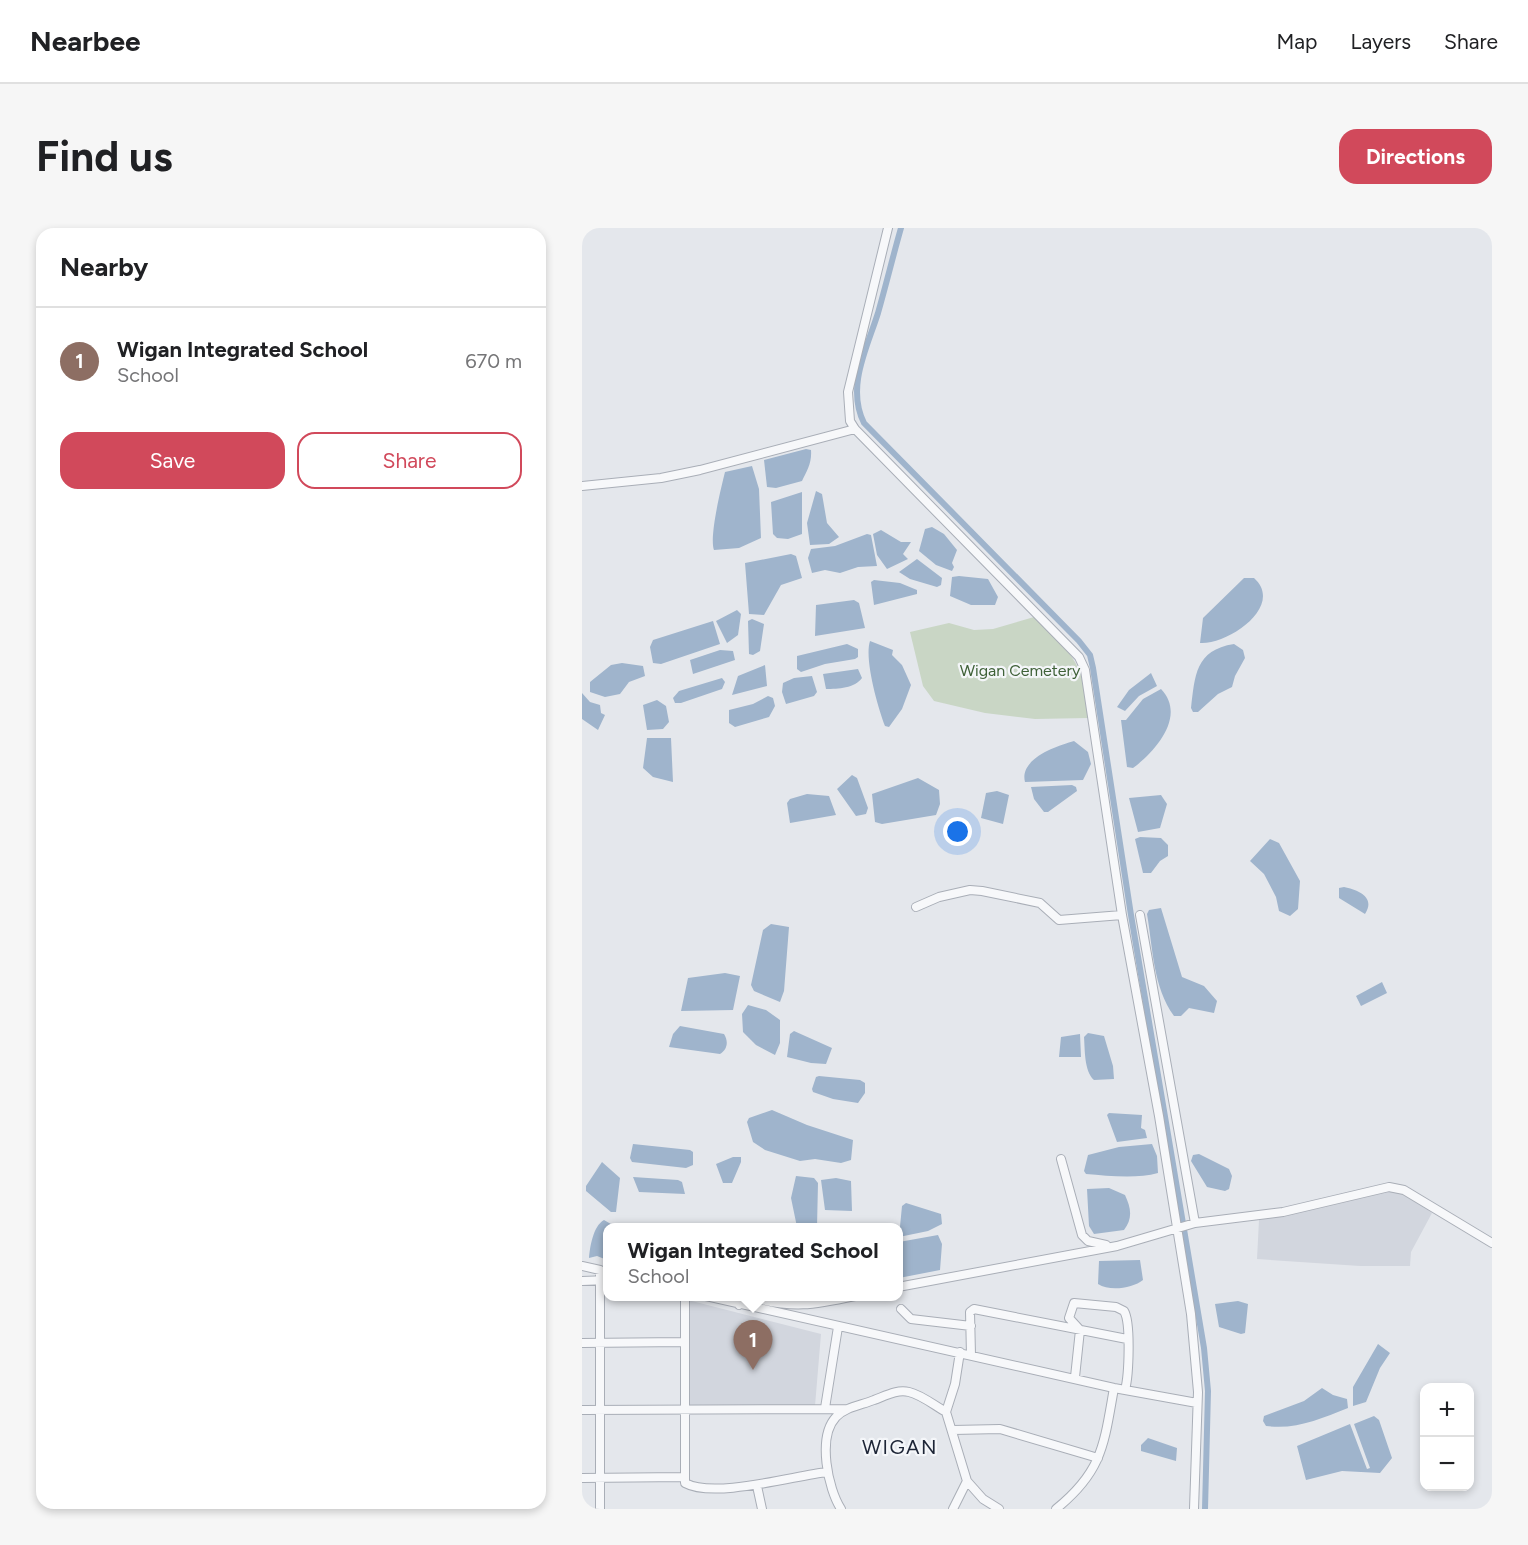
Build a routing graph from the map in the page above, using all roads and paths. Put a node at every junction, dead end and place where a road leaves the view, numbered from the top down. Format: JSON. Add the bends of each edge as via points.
{"nodes":[{"id":1,"x":888,"y":228,"type":"edge"},
{"id":2,"x":855,"y":429,"type":"junction"},
{"id":3,"x":582,"y":486,"type":"edge"},
{"id":4,"x":916,"y":907,"type":"dead end"},
{"id":5,"x":1122,"y":915,"type":"junction"},
{"id":6,"x":1140,"y":915,"type":"dead end"},
{"id":7,"x":1061,"y":1159,"type":"dead end"},
{"id":8,"x":1192,"y":1223,"type":"junction"},
{"id":9,"x":1177,"y":1226,"type":"junction"},
{"id":10,"x":1492,"y":1243,"type":"edge"},
{"id":11,"x":1109,"y":1245,"type":"junction"},
{"id":12,"x":582,"y":1266,"type":"edge"},
{"id":13,"x":603,"y":1278,"type":"edge"},
{"id":14,"x":603,"y":1280,"type":"edge"},
{"id":15,"x":582,"y":1281,"type":"edge"},
{"id":16,"x":903,"y":1286,"type":"edge"},
{"id":17,"x":603,"y":1296,"type":"edge"},
{"id":18,"x":685,"y":1301,"type":"edge"},
{"id":19,"x":724,"y":1301,"type":"edge"},
{"id":20,"x":744,"y":1301,"type":"edge"},
{"id":21,"x":767,"y":1301,"type":"edge"},
{"id":22,"x":828,"y":1301,"type":"edge"},
{"id":23,"x":739,"y":1305,"type":"junction"},
{"id":24,"x":901,"y":1309,"type":"dead end"},
{"id":25,"x":971,"y":1326,"type":"junction"},
{"id":26,"x":838,"y":1327,"type":"junction"},
{"id":27,"x":1080,"y":1330,"type":"junction"},
{"id":28,"x":1127,"y":1339,"type":"junction"},
{"id":29,"x":600,"y":1342,"type":"junction"},
{"id":30,"x":684,"y":1342,"type":"junction"},
{"id":31,"x":582,"y":1343,"type":"edge"},
{"id":32,"x":960,"y":1352,"type":"junction"},
{"id":33,"x":971,"y":1354,"type":"junction"},
{"id":34,"x":1075,"y":1377,"type":"junction"},
{"id":35,"x":1114,"y":1388,"type":"junction"},
{"id":36,"x":1125,"y":1390,"type":"junction"},
{"id":37,"x":1197,"y":1403,"type":"junction"},
{"id":38,"x":825,"y":1408,"type":"junction"},
{"id":39,"x":847,"y":1409,"type":"junction"},
{"id":40,"x":582,"y":1410,"type":"edge"},
{"id":41,"x":601,"y":1410,"type":"junction"},
{"id":42,"x":684,"y":1410,"type":"junction"},
{"id":43,"x":946,"y":1412,"type":"junction"},
{"id":44,"x":953,"y":1430,"type":"junction"},
{"id":45,"x":1098,"y":1458,"type":"junction"},
{"id":46,"x":827,"y":1472,"type":"junction"},
{"id":47,"x":684,"y":1477,"type":"junction"},
{"id":48,"x":582,"y":1478,"type":"edge"},
{"id":49,"x":600,"y":1478,"type":"junction"},
{"id":50,"x":967,"y":1481,"type":"junction"},
{"id":51,"x":757,"y":1486,"type":"junction"},
{"id":52,"x":600,"y":1509,"type":"edge"},
{"id":53,"x":762,"y":1509,"type":"edge"},
{"id":54,"x":841,"y":1509,"type":"edge"},
{"id":55,"x":953,"y":1509,"type":"edge"},
{"id":56,"x":999,"y":1509,"type":"edge"},
{"id":57,"x":1056,"y":1509,"type":"edge"},
{"id":58,"x":1194,"y":1509,"type":"edge"}],
"edges":[{"from":1,"to":2,"type":"street","via":[[848,392],[850,421]]},
{"from":2,"to":3,"type":"street","via":[[700,470]]},
{"from":2,"to":5,"type":"street","via":[[1083,663]]},
{"from":4,"to":5,"type":"street","via":[[970,890],[1040,903],[1059,920]]},
{"from":5,"to":9,"type":"street"},
{"from":6,"to":8,"type":"street"},
{"from":7,"to":11,"type":"street","via":[[1082,1235],[1088,1241]]},
{"from":8,"to":9,"type":"street"},
{"from":8,"to":10,"type":"street","via":[[1283,1212],[1395,1187]]},
{"from":9,"to":11,"type":"street","via":[[1154,1237]]},
{"from":9,"to":37,"type":"street","via":[[1191,1314]]},
{"from":11,"to":16,"type":"street"},
{"from":12,"to":13,"type":"street","via":[[600,1270]]},
{"from":14,"to":15,"type":"street"},
{"from":17,"to":29,"type":"street"},
{"from":18,"to":30,"type":"street"},
{"from":19,"to":23,"type":"street"},
{"from":20,"to":23,"type":"street"},
{"from":21,"to":22,"type":"street","via":[[800,1306]]},
{"from":23,"to":26,"type":"street"},
{"from":24,"to":25,"type":"street","via":[[911,1319]]},
{"from":25,"to":27,"type":"street","via":[[970,1312],[978,1309]]},
{"from":25,"to":33,"type":"street"},
{"from":26,"to":32,"type":"street"},
{"from":26,"to":38,"type":"street"},
{"from":27,"to":28,"type":"street"},
{"from":27,"to":28,"type":"street","via":[[1069,1318],[1074,1303],[1116,1307],[1127,1316]]},
{"from":27,"to":34,"type":"street"},
{"from":28,"to":36,"type":"street","via":[[1129,1367]]},
{"from":29,"to":30,"type":"street"},
{"from":29,"to":31,"type":"street"},
{"from":29,"to":41,"type":"street"},
{"from":30,"to":42,"type":"street"},
{"from":32,"to":33,"type":"street"},
{"from":32,"to":43,"type":"street"},
{"from":33,"to":34,"type":"street"},
{"from":34,"to":35,"type":"street"},
{"from":35,"to":36,"type":"street"},
{"from":35,"to":45,"type":"street"},
{"from":36,"to":37,"type":"street"},
{"from":37,"to":58,"type":"street"},
{"from":38,"to":39,"type":"street"},
{"from":38,"to":42,"type":"street"},
{"from":39,"to":43,"type":"street","via":[[891,1393],[909,1392]]},
{"from":39,"to":46,"type":"street","via":[[831,1424]]},
{"from":40,"to":41,"type":"street"},
{"from":41,"to":42,"type":"street"},
{"from":41,"to":49,"type":"street"},
{"from":42,"to":47,"type":"street"},
{"from":43,"to":44,"type":"street"},
{"from":44,"to":45,"type":"street","via":[[1000,1429]]},
{"from":44,"to":50,"type":"street"},
{"from":45,"to":57,"type":"street","via":[[1085,1484]]},
{"from":46,"to":51,"type":"street"},
{"from":46,"to":54,"type":"street","via":[[830,1490]]},
{"from":47,"to":49,"type":"street"},
{"from":47,"to":51,"type":"street","via":[[685,1483],[692,1486]]},
{"from":48,"to":49,"type":"street"},
{"from":49,"to":52,"type":"street"},
{"from":50,"to":55,"type":"street"},
{"from":50,"to":56,"type":"street","via":[[983,1499]]},
{"from":51,"to":53,"type":"street"}]}
